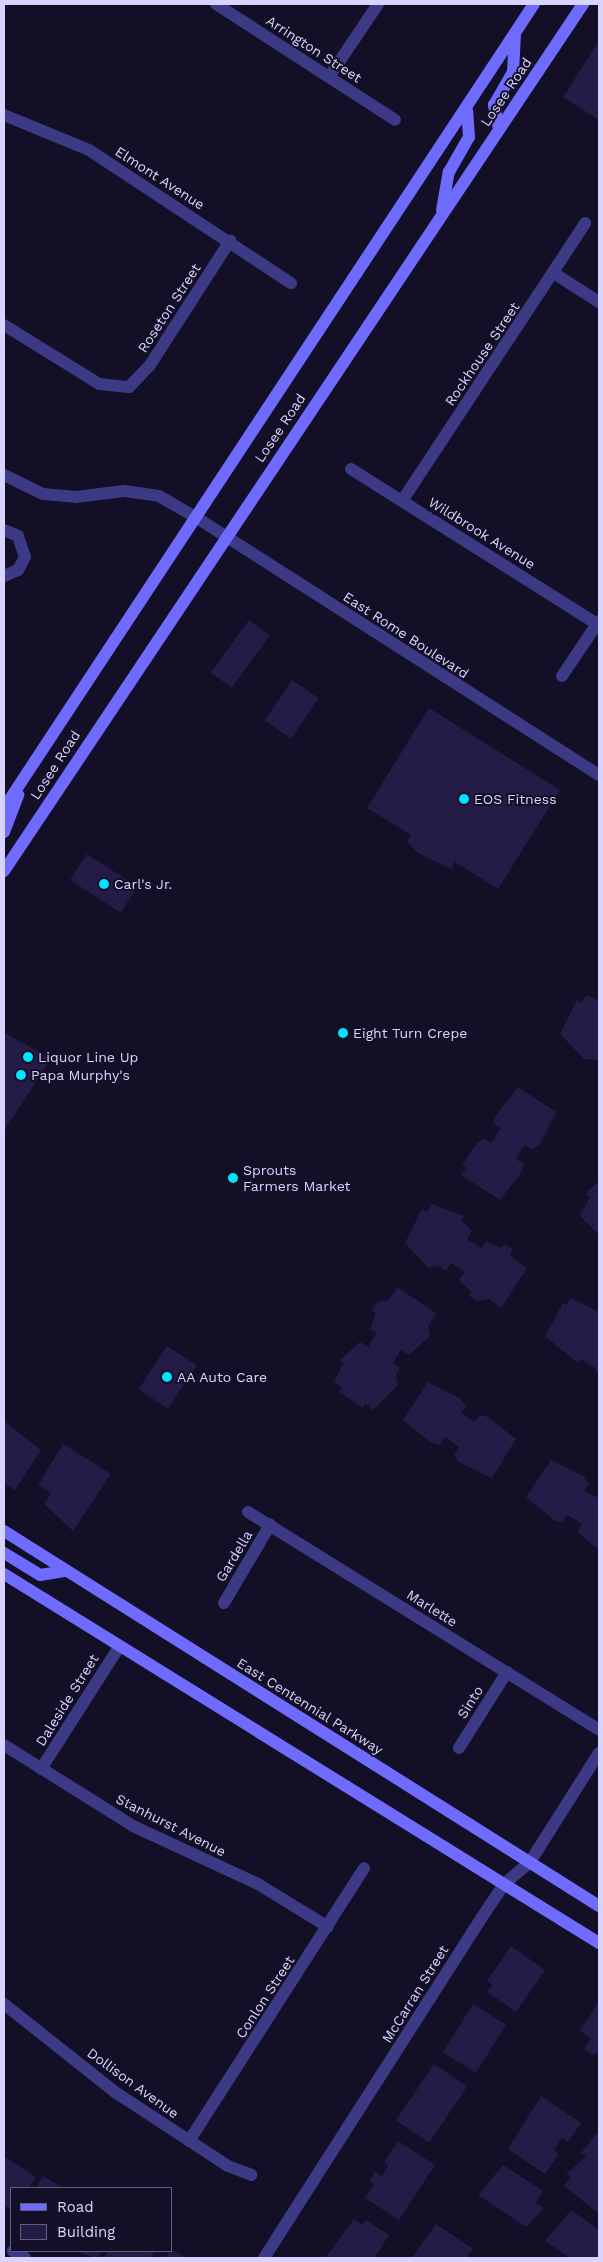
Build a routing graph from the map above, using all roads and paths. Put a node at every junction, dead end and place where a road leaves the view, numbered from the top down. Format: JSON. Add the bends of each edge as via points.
{"nodes":[{"id":1,"x":216,"y":4,"type":"edge"},
{"id":2,"x":378,"y":4,"type":"edge"},
{"id":3,"x":534,"y":4,"type":"edge"},
{"id":4,"x":583,"y":4,"type":"edge"},
{"id":5,"x":516,"y":32,"type":"junction"},
{"id":6,"x":329,"y":77,"type":"junction"},
{"id":7,"x":467,"y":111,"type":"junction"},
{"id":8,"x":4,"y":115,"type":"edge"},
{"id":9,"x":395,"y":120,"type":"dead end"},
{"id":10,"x":499,"y":129,"type":"junction"},
{"id":11,"x":441,"y":215,"type":"junction"},
{"id":12,"x":585,"y":223,"type":"dead end"},
{"id":13,"x":230,"y":241,"type":"junction"},
{"id":14,"x":555,"y":274,"type":"junction"},
{"id":15,"x":291,"y":283,"type":"dead end"},
{"id":16,"x":599,"y":302,"type":"edge"},
{"id":17,"x":4,"y":325,"type":"edge"},
{"id":18,"x":351,"y":469,"type":"dead end"},
{"id":19,"x":4,"y":475,"type":"edge"},
{"id":20,"x":402,"y":500,"type":"junction"},
{"id":21,"x":197,"y":518,"type":"junction"},
{"id":22,"x":4,"y":530,"type":"edge"},
{"id":23,"x":226,"y":536,"type":"junction"},
{"id":24,"x":4,"y":576,"type":"edge"},
{"id":25,"x":598,"y":622,"type":"edge"},
{"id":26,"x":562,"y":676,"type":"dead end"},
{"id":27,"x":599,"y":775,"type":"edge"},
{"id":28,"x":24,"y":776,"type":"junction"},
{"id":29,"x":4,"y":808,"type":"edge"},
{"id":30,"x":4,"y":832,"type":"edge"},
{"id":31,"x":4,"y":871,"type":"edge"},
{"id":32,"x":248,"y":1512,"type":"dead end"},
{"id":33,"x":270,"y":1525,"type":"junction"},
{"id":34,"x":4,"y":1531,"type":"edge"},
{"id":35,"x":4,"y":1553,"type":"edge"},
{"id":36,"x":66,"y":1571,"type":"junction"},
{"id":37,"x":4,"y":1574,"type":"edge"},
{"id":38,"x":224,"y":1603,"type":"dead end"},
{"id":39,"x":119,"y":1646,"type":"junction"},
{"id":40,"x":507,"y":1672,"type":"junction"},
{"id":41,"x":599,"y":1730,"type":"edge"},
{"id":42,"x":4,"y":1745,"type":"edge"},
{"id":43,"x":459,"y":1748,"type":"dead end"},
{"id":44,"x":599,"y":1753,"type":"edge"},
{"id":45,"x":41,"y":1769,"type":"junction"},
{"id":46,"x":530,"y":1862,"type":"junction"},
{"id":47,"x":364,"y":1868,"type":"dead end"},
{"id":48,"x":504,"y":1884,"type":"junction"},
{"id":49,"x":599,"y":1906,"type":"edge"},
{"id":50,"x":328,"y":1926,"type":"junction"},
{"id":51,"x":599,"y":1943,"type":"edge"},
{"id":52,"x":4,"y":2004,"type":"edge"},
{"id":53,"x":189,"y":2141,"type":"junction"},
{"id":54,"x":251,"y":2175,"type":"dead end"},
{"id":55,"x":264,"y":2258,"type":"edge"}],
"edges":[{"from":1,"to":6,"type":"street","name":"Arrington Street"},
{"from":2,"to":6,"type":"street"},
{"from":3,"to":5,"type":"main road","name":"Losee Road"},
{"from":4,"to":10,"type":"main road","name":"Losee Road"},
{"from":5,"to":7,"type":"main road","name":"Losee Road"},
{"from":5,"to":10,"type":"main road","via":[[513,72],[494,105]]},
{"from":6,"to":9,"type":"street","name":"Arrington Street"},
{"from":7,"to":11,"type":"main road","via":[[469,137],[449,172]]},
{"from":7,"to":21,"type":"main road","name":"Losee Road"},
{"from":8,"to":13,"type":"street","name":"Elmont Avenue","via":[[89,150]]},
{"from":10,"to":11,"type":"main road","name":"Losee Road"},
{"from":11,"to":23,"type":"main road","name":"Losee Road"},
{"from":12,"to":14,"type":"street","name":"Rockhouse Street"},
{"from":13,"to":15,"type":"street","name":"Elmont Avenue"},
{"from":13,"to":17,"type":"street","name":"Roseton Street","via":[[150,365],[129,387],[99,384]]},
{"from":14,"to":16,"type":"street"},
{"from":14,"to":20,"type":"street","name":"Rockhouse Street"},
{"from":18,"to":20,"type":"street","name":"Wildbrook Avenue"},
{"from":19,"to":21,"type":"street","name":"East Rome Boulevard","via":[[43,494],[76,497],[124,491],[159,496]]},
{"from":20,"to":25,"type":"street","name":"Wildbrook Avenue"},
{"from":21,"to":23,"type":"street","name":"East Rome Boulevard"},
{"from":21,"to":28,"type":"main road","name":"Losee Road"},
{"from":22,"to":24,"type":"street","via":[[18,536],[25,557],[18,570]]},
{"from":23,"to":27,"type":"street","name":"East Rome Boulevard"},
{"from":23,"to":31,"type":"main road","name":"Losee Road"},
{"from":25,"to":26,"type":"street"},
{"from":28,"to":29,"type":"main road","name":"Losee Road"},
{"from":28,"to":30,"type":"main road"},
{"from":32,"to":33,"type":"street","name":"Marlette"},
{"from":33,"to":38,"type":"street","name":"Gardella"},
{"from":33,"to":40,"type":"street","name":"Marlette"},
{"from":34,"to":36,"type":"main road","name":"East Centennial Parkway"},
{"from":35,"to":36,"type":"main road","via":[[40,1575]]},
{"from":36,"to":46,"type":"main road","name":"East Centennial Parkway"},
{"from":37,"to":39,"type":"main road"},
{"from":39,"to":45,"type":"street","name":"Daleside Street"},
{"from":39,"to":48,"type":"main road"},
{"from":40,"to":41,"type":"street","name":"Marlette"},
{"from":40,"to":43,"type":"street","name":"Sinto"},
{"from":42,"to":45,"type":"street","name":"Stanhurst Avenue"},
{"from":44,"to":46,"type":"street","name":"McCarran Street"},
{"from":45,"to":50,"type":"street","name":"Stanhurst Avenue","via":[[133,1826],[258,1884]]},
{"from":46,"to":48,"type":"street","name":"McCarran Street"},
{"from":46,"to":49,"type":"main road","name":"East Centennial Parkway"},
{"from":47,"to":50,"type":"street","name":"Conlon Street"},
{"from":48,"to":51,"type":"main road"},
{"from":48,"to":55,"type":"street","name":"McCarran Street"},
{"from":50,"to":53,"type":"street","name":"Conlon Street"},
{"from":52,"to":53,"type":"street","name":"Dollison Avenue","via":[[115,2092]]},
{"from":53,"to":54,"type":"street","name":"Dollison Avenue"}]}
